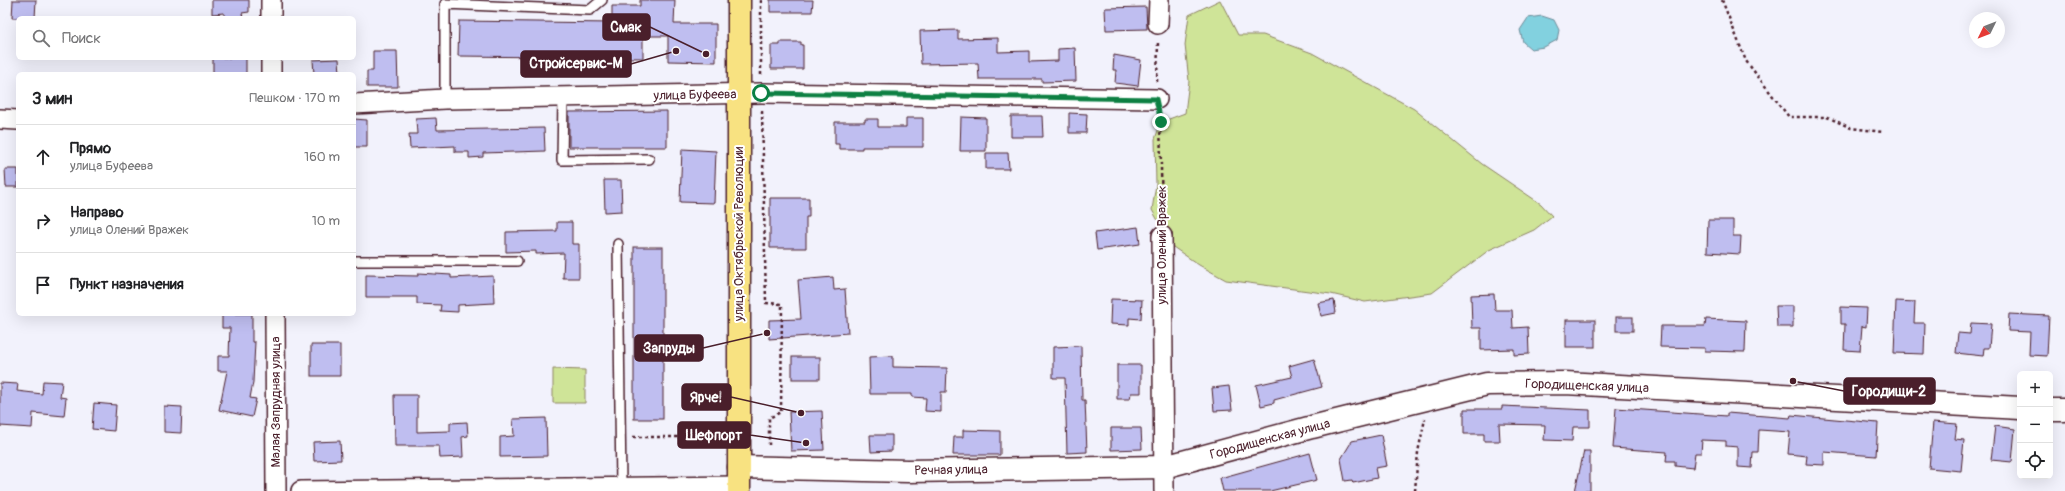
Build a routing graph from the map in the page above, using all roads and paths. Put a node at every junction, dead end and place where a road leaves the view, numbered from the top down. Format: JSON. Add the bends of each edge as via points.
{"nodes":[{"id":1,"x":271,"y":0,"type":"edge"},
{"id":2,"x":602,"y":0,"type":"edge"},
{"id":3,"x":739,"y":0,"type":"edge"},
{"id":4,"x":760,"y":0,"type":"edge"},
{"id":5,"x":1158,"y":0,"type":"edge"},
{"id":6,"x":1722,"y":0,"type":"edge"},
{"id":7,"x":271,"y":16,"type":"edge"},
{"id":8,"x":1158,"y":24,"type":"joint"},
{"id":9,"x":271,"y":60,"type":"edge"},
{"id":10,"x":271,"y":72,"type":"edge"},
{"id":11,"x":761,"y":93,"type":"junction"},
{"id":12,"x":739,"y":94,"type":"junction"},
{"id":13,"x":563,"y":98,"type":"junction"},
{"id":14,"x":445,"y":99,"type":"junction"},
{"id":15,"x":1156,"y":99,"type":"junction"},
{"id":16,"x":356,"y":104,"type":"edge"},
{"id":17,"x":0,"y":119,"type":"edge"},
{"id":18,"x":16,"y":120,"type":"edge"},
{"id":19,"x":1883,"y":132,"type":"dead end"},
{"id":20,"x":649,"y":159,"type":"dead end"},
{"id":21,"x":1162,"y":236,"type":"joint"},
{"id":22,"x":618,"y":244,"type":"dead end"},
{"id":23,"x":356,"y":261,"type":"edge"},
{"id":24,"x":517,"y":261,"type":"dead end"},
{"id":25,"x":275,"y":316,"type":"edge"},
{"id":26,"x":1429,"y":399,"type":"junction"},
{"id":27,"x":2017,"y":408,"type":"edge"},
{"id":28,"x":2053,"y":410,"type":"edge"},
{"id":29,"x":2065,"y":410,"type":"edge"},
{"id":30,"x":620,"y":437,"type":"junction"},
{"id":31,"x":716,"y":437,"type":"dead end"},
{"id":32,"x":769,"y":445,"type":"dead end"},
{"id":33,"x":1164,"y":467,"type":"junction"},
{"id":34,"x":739,"y":481,"type":"edge"},
{"id":35,"x":620,"y":486,"type":"junction"},
{"id":36,"x":276,"y":491,"type":"edge"},
{"id":37,"x":301,"y":491,"type":"edge"},
{"id":38,"x":1164,"y":491,"type":"edge"},
{"id":39,"x":1415,"y":491,"type":"edge"}],
"edges":[{"from":1,"to":7,"type":"street"},
{"from":2,"to":14,"type":"lane","via":[[590,10],[445,4]]},
{"from":3,"to":12,"type":"main road","name":"улица Октябрьской Революции"},
{"from":4,"to":11,"type":"path"},
{"from":5,"to":8,"type":"street"},
{"from":6,"to":19,"type":"path","via":[[1746,61],[1789,116],[1827,117],[1851,128]]},
{"from":8,"to":15,"type":"path","name":"улица Олений Вражек"},
{"from":9,"to":10,"type":"street"},
{"from":11,"to":12,"type":"street","name":"улица Буфеева"},
{"from":11,"to":15,"type":"street","name":"улица Буфеева"},
{"from":11,"to":32,"type":"path","via":[[766,303],[782,304],[781,412],[769,418]]},
{"from":12,"to":13,"type":"street","name":"улица Буфеева"},
{"from":12,"to":34,"type":"main road","name":"улица Октябрьской Революции"},
{"from":13,"to":14,"type":"street","name":"улица Буфеева"},
{"from":13,"to":20,"type":"lane","via":[[562,160]]},
{"from":14,"to":16,"type":"street","name":"улица Буфеева"},
{"from":15,"to":21,"type":"path","name":"улица Олений Вражек","via":[[1161,122]]},
{"from":17,"to":18,"type":"street"},
{"from":21,"to":33,"type":"street","name":"улица Олений Вражек"},
{"from":22,"to":30,"type":"lane"},
{"from":23,"to":24,"type":"lane"},
{"from":25,"to":36,"type":"street","name":"Малая Запрудная улица"},
{"from":26,"to":27,"type":"street","name":"Городищенская улица","via":[[1487,384],[1565,383]]},
{"from":26,"to":33,"type":"street","name":"Городищенская улица"},
{"from":26,"to":39,"type":"path","via":[[1418,452]]},
{"from":28,"to":29,"type":"street"},
{"from":30,"to":31,"type":"path"},
{"from":30,"to":35,"type":"lane"},
{"from":33,"to":34,"type":"street","name":"Речная улица","via":[[908,471]]},
{"from":33,"to":38,"type":"street","name":"улица Олений Вражек"},
{"from":34,"to":35,"type":"street","name":"Речная улица"},
{"from":35,"to":37,"type":"street","name":"Речная улица"}]}
